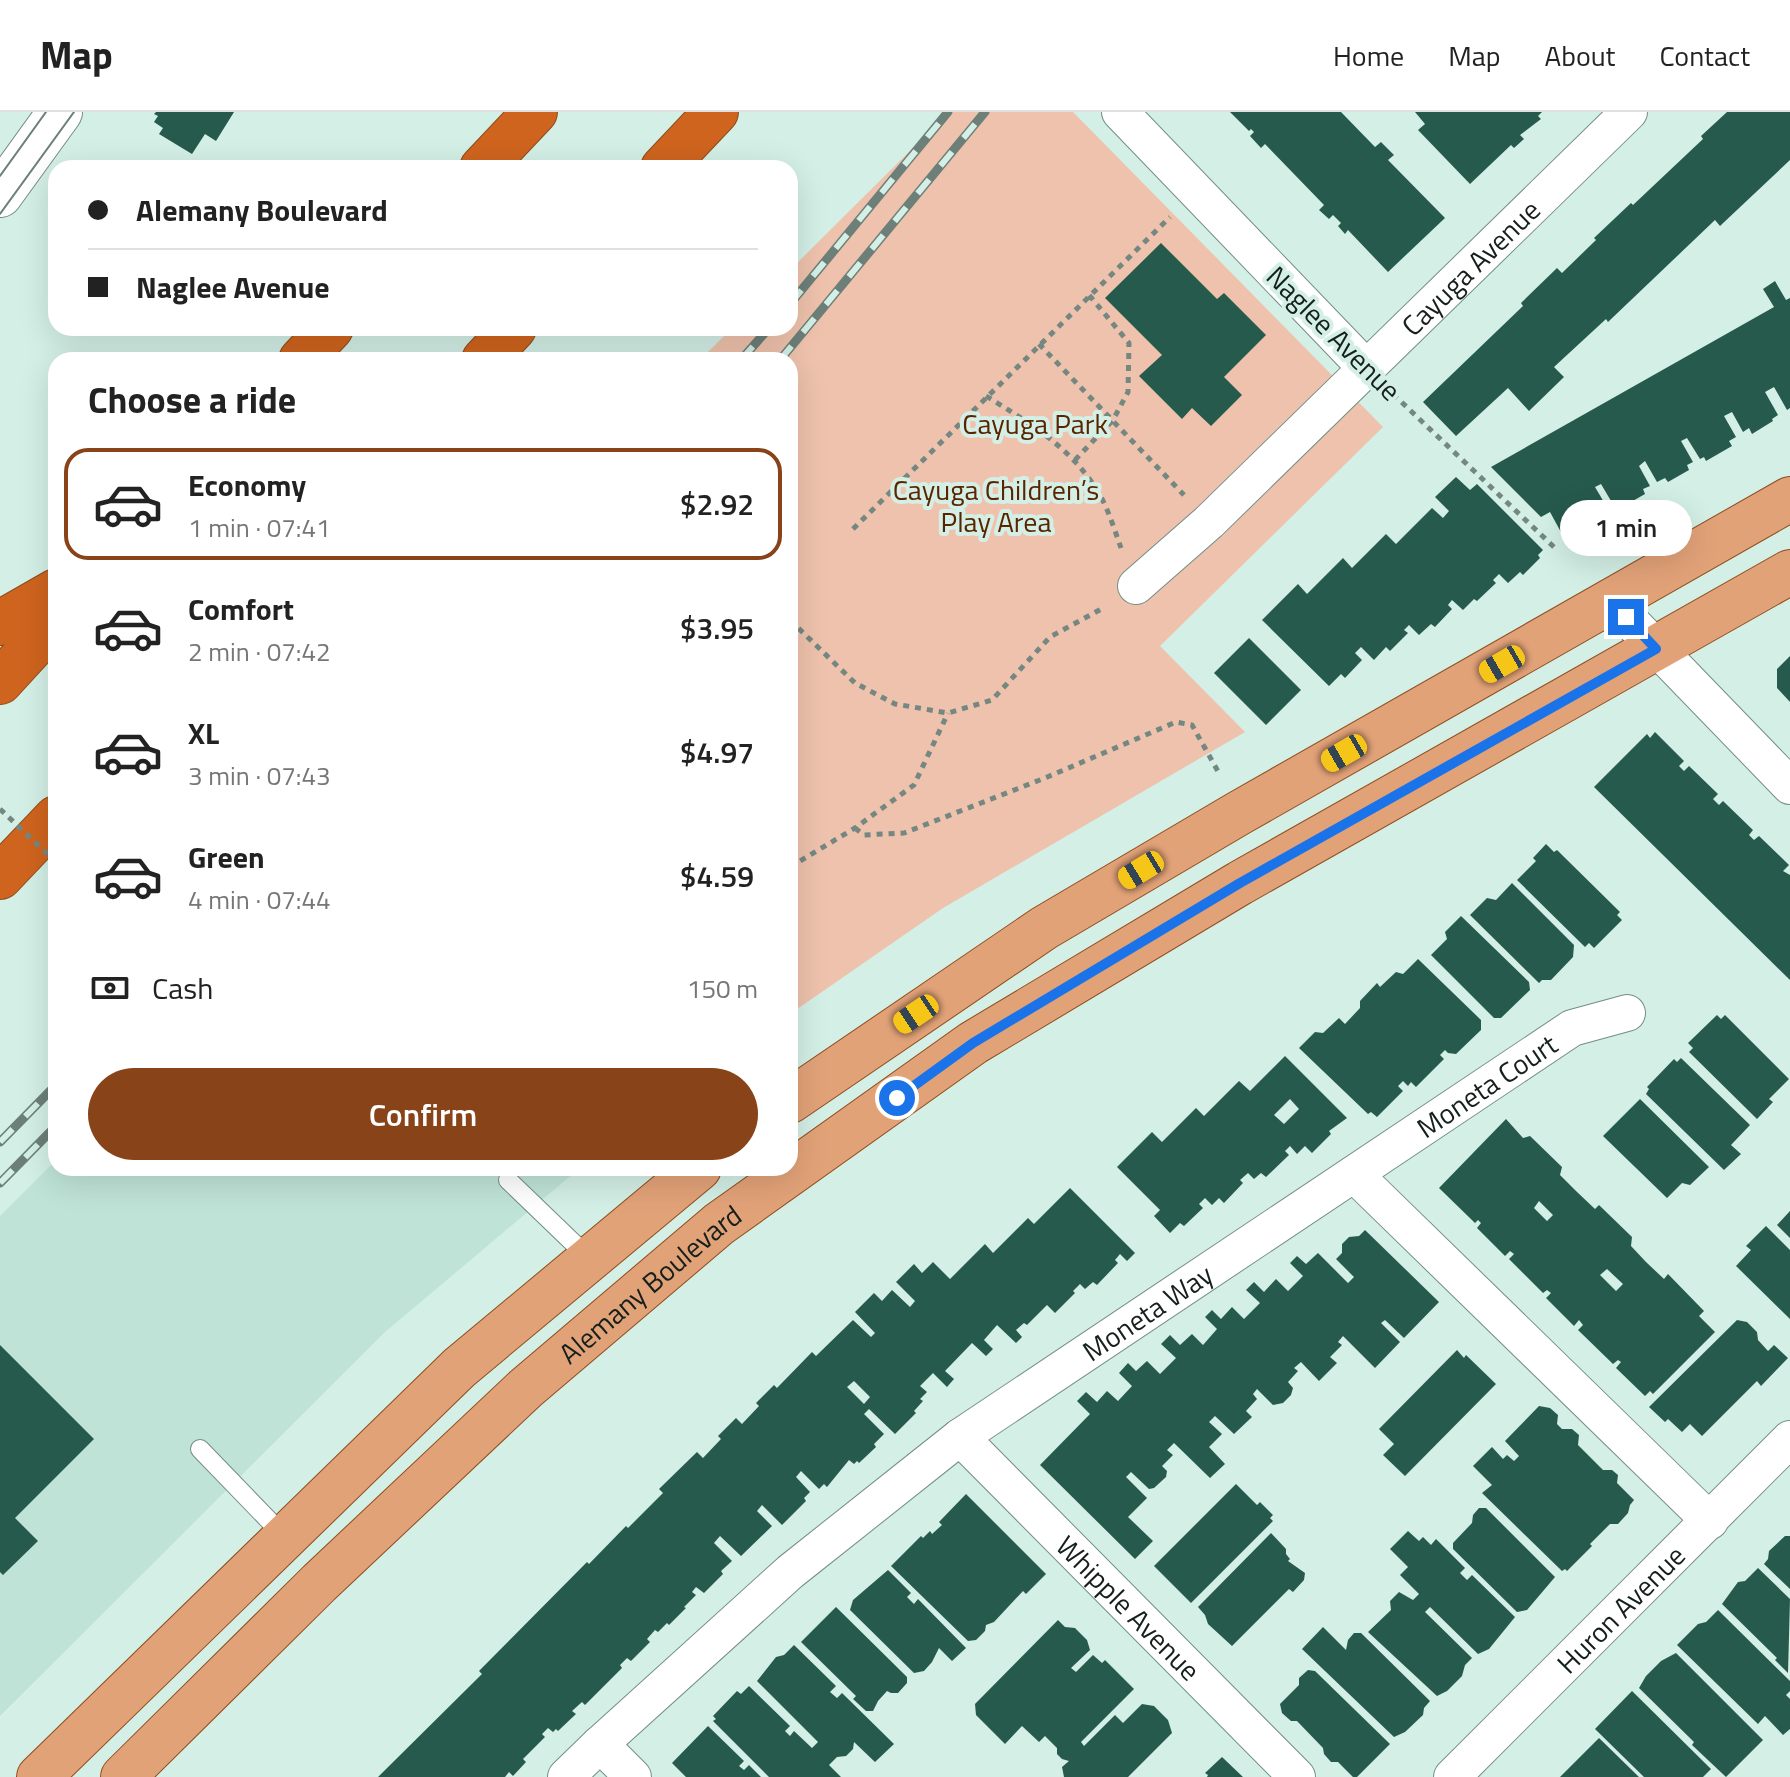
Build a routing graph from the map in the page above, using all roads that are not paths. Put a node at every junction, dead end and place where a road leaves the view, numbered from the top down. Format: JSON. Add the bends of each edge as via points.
{"nodes":[{"id":1,"x":37,"y":112,"type":"edge"},
{"id":2,"x":60,"y":112,"type":"edge"},
{"id":3,"x":535,"y":112,"type":"edge"},
{"id":4,"x":716,"y":112,"type":"edge"},
{"id":5,"x":1120,"y":112,"type":"edge"},
{"id":6,"x":1629,"y":112,"type":"edge"},
{"id":7,"x":0,"y":144,"type":"edge"},
{"id":8,"x":490,"y":160,"type":"edge"},
{"id":9,"x":671,"y":160,"type":"edge"},
{"id":10,"x":0,"y":195,"type":"edge"},
{"id":11,"x":324,"y":336,"type":"edge"},
{"id":12,"x":506,"y":336,"type":"edge"},
{"id":13,"x":308,"y":352,"type":"edge"},
{"id":14,"x":492,"y":352,"type":"edge"},
{"id":15,"x":1367,"y":369,"type":"junction"},
{"id":16,"x":1790,"y":499,"type":"edge"},
{"id":17,"x":1790,"y":572,"type":"edge"},
{"id":18,"x":1136,"y":586,"type":"road end"},
{"id":19,"x":48,"y":596,"type":"edge"},
{"id":20,"x":1611,"y":601,"type":"junction"},
{"id":21,"x":0,"y":623,"type":"edge"},
{"id":22,"x":48,"y":630,"type":"edge"},
{"id":23,"x":1656,"y":649,"type":"junction"},
{"id":24,"x":0,"y":682,"type":"edge"},
{"id":25,"x":1790,"y":786,"type":"edge"},
{"id":26,"x":48,"y":826,"type":"edge"},
{"id":27,"x":0,"y":877,"type":"edge"},
{"id":28,"x":1627,"y":1013,"type":"dead end"},
{"id":29,"x":798,"y":1096,"type":"edge"},
{"id":30,"x":798,"y":1168,"type":"edge"},
{"id":31,"x":1354,"y":1174,"type":"junction"},
{"id":32,"x":689,"y":1176,"type":"edge"},
{"id":33,"x":786,"y":1176,"type":"edge"},
{"id":34,"x":508,"y":1180,"type":"dead end"},
{"id":35,"x":589,"y":1258,"type":"junction"},
{"id":36,"x":960,"y":1437,"type":"junction"},
{"id":37,"x":1790,"y":1439,"type":"edge"},
{"id":38,"x":200,"y":1449,"type":"dead end"},
{"id":39,"x":1710,"y":1521,"type":"junction"},
{"id":40,"x":285,"y":1537,"type":"junction"},
{"id":41,"x":600,"y":1744,"type":"junction"},
{"id":42,"x":39,"y":1777,"type":"edge"},
{"id":43,"x":123,"y":1777,"type":"edge"},
{"id":44,"x":566,"y":1777,"type":"edge"},
{"id":45,"x":633,"y":1777,"type":"edge"},
{"id":46,"x":1297,"y":1777,"type":"edge"},
{"id":47,"x":1452,"y":1777,"type":"edge"}],
"edges":[{"from":1,"to":7,"type":"main road"},
{"from":2,"to":10,"type":"main road"},
{"from":3,"to":8,"type":"highway"},
{"from":4,"to":9,"type":"highway"},
{"from":5,"to":15,"type":"street","name":"Naglee Avenue"},
{"from":6,"to":15,"type":"street","name":"Cayuga Avenue"},
{"from":11,"to":13,"type":"highway"},
{"from":12,"to":14,"type":"highway"},
{"from":15,"to":18,"type":"street","name":"Cayuga Avenue"},
{"from":16,"to":20,"type":"main road"},
{"from":17,"to":23,"type":"main road","name":"Alemany Boulevard"},
{"from":19,"to":21,"type":"highway"},
{"from":20,"to":23,"type":"street"},
{"from":20,"to":29,"type":"main road","via":[[1044,928]]},
{"from":22,"to":24,"type":"highway"},
{"from":23,"to":25,"type":"street"},
{"from":23,"to":30,"type":"main road","name":"Alemany Boulevard","via":[[1240,883],[973,1043]]},
{"from":26,"to":27,"type":"highway"},
{"from":28,"to":31,"type":"street","name":"Moneta Court","via":[[1572,1028]]},
{"from":31,"to":36,"type":"street","name":"Moneta Way"},
{"from":31,"to":39,"type":"street"},
{"from":32,"to":35,"type":"main road","name":"Alemany Boulevard"},
{"from":33,"to":43,"type":"main road","name":"Alemany Boulevard","via":[[719,1224],[526,1388]]},
{"from":34,"to":35,"type":"lane"},
{"from":35,"to":40,"type":"main road","name":"Alemany Boulevard","via":[[459,1368]]},
{"from":36,"to":41,"type":"street","name":"Moneta Way","via":[[790,1572]]},
{"from":36,"to":46,"type":"street","name":"Whipple Avenue"},
{"from":37,"to":39,"type":"street","name":"Huron Avenue"},
{"from":38,"to":40,"type":"lane"},
{"from":39,"to":47,"type":"street","name":"Huron Avenue"},
{"from":40,"to":42,"type":"main road","name":"Alemany Boulevard"},
{"from":41,"to":44,"type":"street","name":"Moneta Way"},
{"from":41,"to":45,"type":"street"}]}
